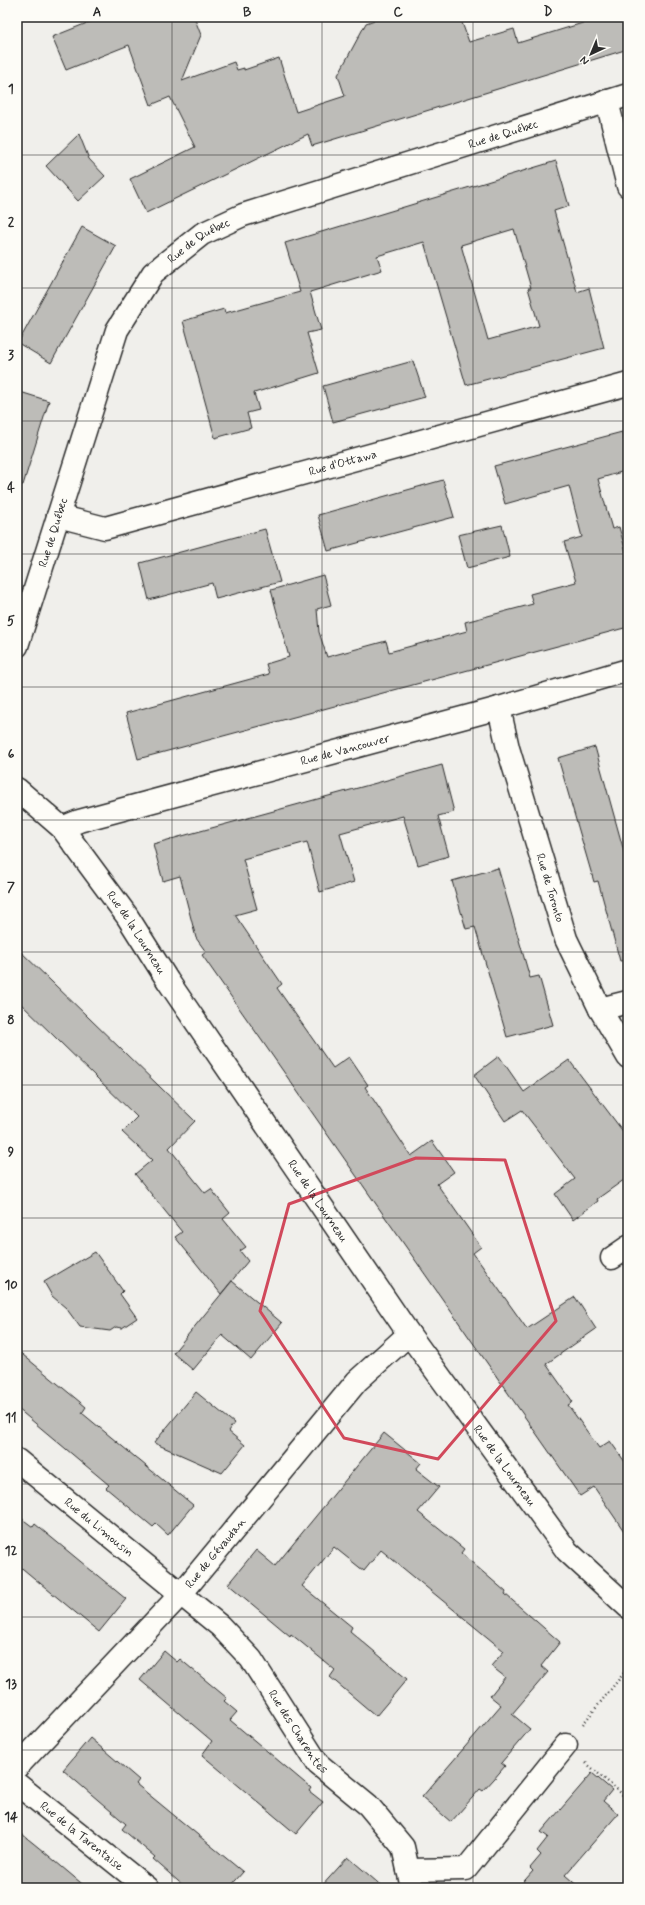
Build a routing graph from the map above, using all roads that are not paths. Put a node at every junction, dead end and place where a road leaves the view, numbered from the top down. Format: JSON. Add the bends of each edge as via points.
{"nodes":[{"id":1,"x":628,"y":95,"type":"edge"},
{"id":2,"x":607,"y":101,"type":"junction"},
{"id":3,"x":628,"y":186,"type":"edge"},
{"id":4,"x":628,"y":384,"type":"edge"},
{"id":5,"x":58,"y":516,"type":"junction"},
{"id":6,"x":17,"y":646,"type":"edge"},
{"id":7,"x":628,"y":670,"type":"edge"},
{"id":8,"x":499,"y":708,"type":"junction"},
{"id":9,"x":17,"y":789,"type":"edge"},
{"id":10,"x":62,"y":828,"type":"junction"},
{"id":11,"x":628,"y":1002,"type":"edge"},
{"id":12,"x":600,"y":1009,"type":"junction"},
{"id":13,"x":628,"y":1056,"type":"edge"},
{"id":14,"x":409,"y":1334,"type":"junction"},
{"id":15,"x":17,"y":1460,"type":"edge"},
{"id":16,"x":182,"y":1594,"type":"junction"},
{"id":17,"x":628,"y":1607,"type":"edge"},
{"id":18,"x":566,"y":1745,"type":"road end"},
{"id":19,"x":17,"y":1767,"type":"edge"},
{"id":20,"x":17,"y":1784,"type":"edge"},
{"id":21,"x":410,"y":1879,"type":"edge"},
{"id":22,"x":147,"y":1888,"type":"edge"}],
"edges":[{"from":1,"to":2,"type":"street","name":"Rue de Québec"},
{"from":2,"to":3,"type":"street"},
{"from":2,"to":5,"type":"street","name":"Rue de Québec","via":[[242,215],[202,234],[153,273],[117,330]]},
{"from":4,"to":5,"type":"street","name":"Rue d'Ottawa","via":[[105,528]]},
{"from":5,"to":6,"type":"street","name":"Rue de Québec"},
{"from":7,"to":8,"type":"street","name":"Rue de Vancouver"},
{"from":8,"to":10,"type":"street","name":"Rue de Vancouver","via":[[79,821]]},
{"from":8,"to":12,"type":"street","name":"Rue de Toronto","via":[[508,748],[566,939]]},
{"from":9,"to":10,"type":"street","name":"Rue de la Lourneau"},
{"from":10,"to":14,"type":"street","name":"Rue de la Lourneau","via":[[127,916],[168,981]]},
{"from":11,"to":12,"type":"street"},
{"from":12,"to":13,"type":"street","name":"Rue de Toronto"},
{"from":14,"to":16,"type":"street","name":"Rue de Gévaudan","via":[[357,1381]]},
{"from":14,"to":17,"type":"street","name":"Rue de la Lourneau","via":[[567,1551]]},
{"from":15,"to":16,"type":"street","name":"Rue du Limousin"},
{"from":16,"to":19,"type":"street","name":"Rue de Gévaudan"},
{"from":16,"to":21,"type":"street","name":"Rue des Charentes","via":[[220,1626],[251,1660],[318,1764],[368,1805],[403,1847]]},
{"from":18,"to":21,"type":"street","name":"Rue des Charentes","via":[[466,1869]]},
{"from":20,"to":22,"type":"street","name":"Rue de la Tarentaise"}]}
